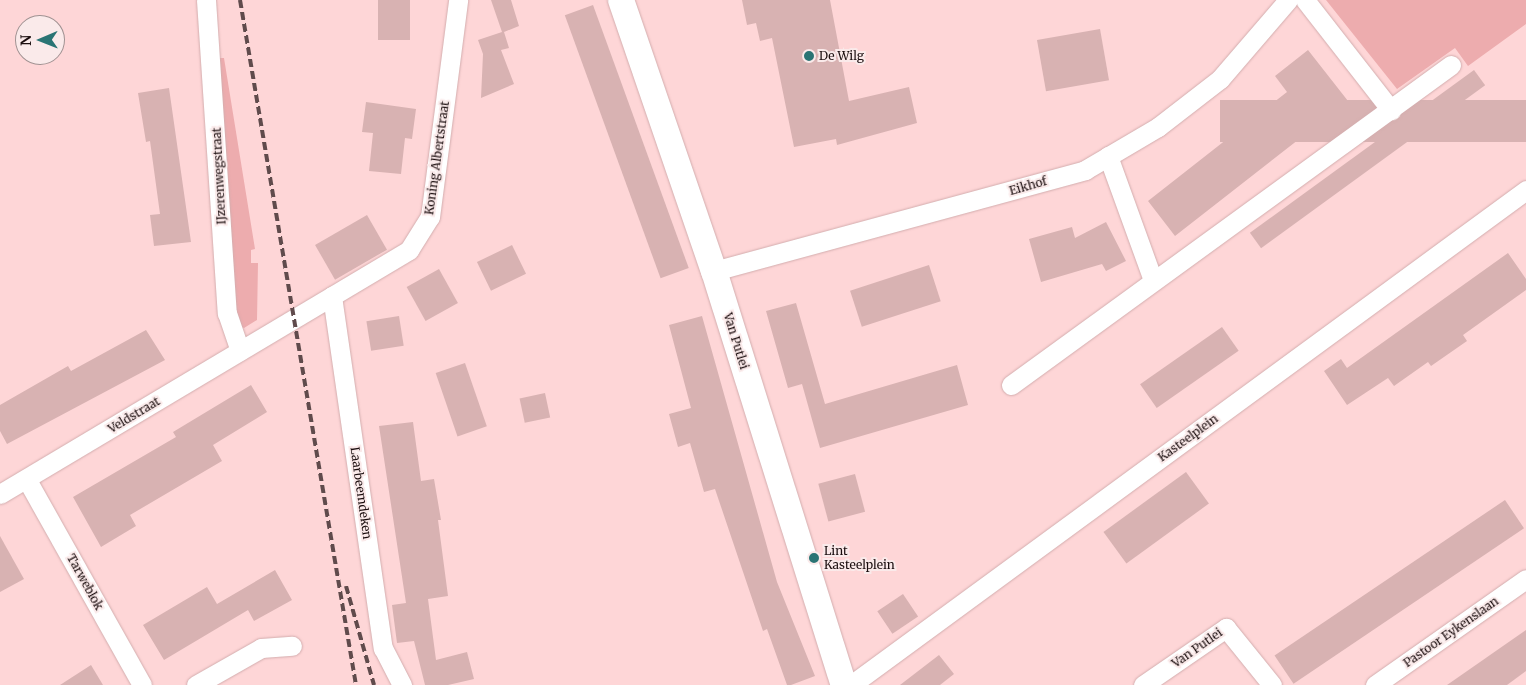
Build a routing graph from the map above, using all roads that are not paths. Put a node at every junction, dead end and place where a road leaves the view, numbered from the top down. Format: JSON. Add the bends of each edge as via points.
{"nodes":[{"id":1,"x":206,"y":0,"type":"edge"},
{"id":2,"x":458,"y":0,"type":"edge"},
{"id":3,"x":621,"y":0,"type":"edge"},
{"id":4,"x":1288,"y":0,"type":"edge"},
{"id":5,"x":1305,"y":0,"type":"edge"},
{"id":6,"x":1451,"y":65,"type":"dead end"},
{"id":7,"x":1391,"y":110,"type":"junction"},
{"id":8,"x":1108,"y":156,"type":"junction"},
{"id":9,"x":1526,"y":190,"type":"edge"},
{"id":10,"x":714,"y":271,"type":"junction"},
{"id":11,"x":1153,"y":280,"type":"junction"},
{"id":12,"x":332,"y":296,"type":"junction"},
{"id":13,"x":267,"y":335,"type":"joint"},
{"id":14,"x":240,"y":351,"type":"junction"},
{"id":15,"x":1011,"y":385,"type":"dead end"},
{"id":16,"x":27,"y":480,"type":"junction"},
{"id":17,"x":0,"y":494,"type":"edge"},
{"id":18,"x":1526,"y":579,"type":"edge"},
{"id":19,"x":292,"y":646,"type":"dead end"},
{"id":20,"x":142,"y":685,"type":"edge"},
{"id":21,"x":196,"y":685,"type":"edge"},
{"id":22,"x":402,"y":685,"type":"edge"},
{"id":23,"x":844,"y":685,"type":"edge"},
{"id":24,"x":851,"y":685,"type":"edge"},
{"id":25,"x":1143,"y":685,"type":"edge"},
{"id":26,"x":1272,"y":685,"type":"edge"},
{"id":27,"x":1375,"y":685,"type":"edge"}],
"edges":[{"from":1,"to":14,"type":"street","name":"IJzerenwegstraat","via":[[227,313]]},
{"from":2,"to":12,"type":"street","name":"Koning Albertstraat","via":[[430,217],[409,250]]},
{"from":3,"to":10,"type":"street","name":"Van Putlei"},
{"from":4,"to":8,"type":"street","name":"Eikhof","via":[[1220,79],[1158,127]]},
{"from":5,"to":7,"type":"street"},
{"from":6,"to":7,"type":"street"},
{"from":7,"to":11,"type":"street"},
{"from":8,"to":10,"type":"street","name":"Eikhof","via":[[1085,170]]},
{"from":8,"to":11,"type":"street"},
{"from":9,"to":24,"type":"street","name":"Kasteelplein"},
{"from":10,"to":23,"type":"street","name":"Van Putlei"},
{"from":11,"to":15,"type":"street"},
{"from":12,"to":13,"type":"street","name":"Koning Albertstraat"},
{"from":12,"to":22,"type":"street","name":"Laarbeemdeken","via":[[383,648]]},
{"from":13,"to":14,"type":"street","name":"Veldstraat"},
{"from":14,"to":16,"type":"street","name":"Veldstraat"},
{"from":16,"to":17,"type":"street","name":"Veldstraat"},
{"from":16,"to":20,"type":"street","name":"Tarweblok"},
{"from":18,"to":27,"type":"street","name":"Pastoor Eykenslaan"},
{"from":19,"to":21,"type":"street","via":[[261,648]]},
{"from":25,"to":26,"type":"street","name":"Van Putlei","via":[[1226,628]]}]}
